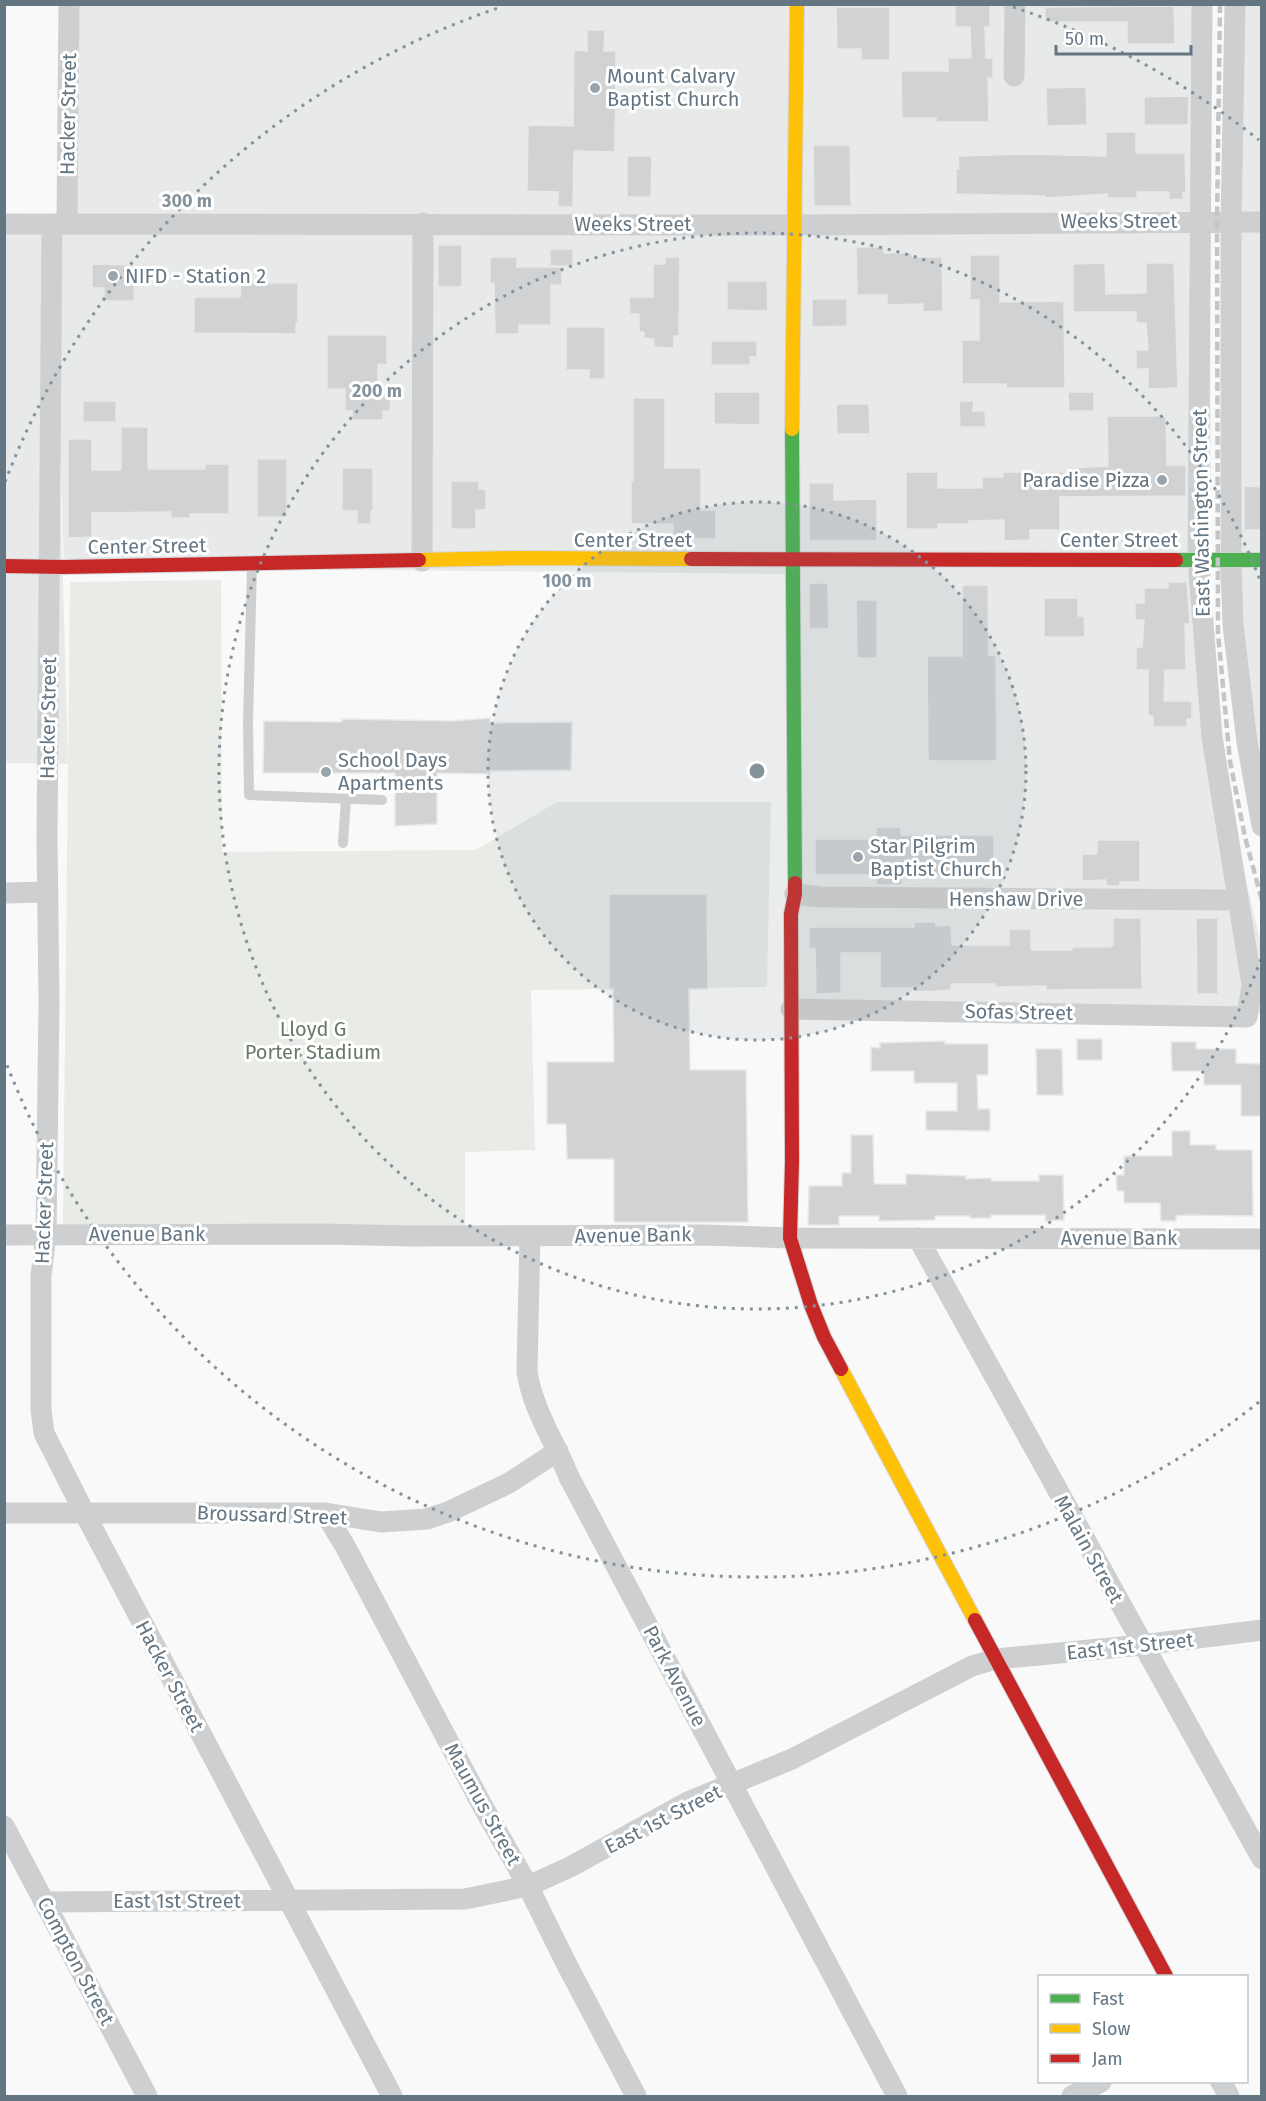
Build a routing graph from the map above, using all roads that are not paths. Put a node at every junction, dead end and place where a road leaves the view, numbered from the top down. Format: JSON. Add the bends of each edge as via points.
{"nodes":[{"id":1,"x":69,"y":4,"type":"edge"},
{"id":2,"x":797,"y":4,"type":"edge"},
{"id":3,"x":1016,"y":4,"type":"edge"},
{"id":4,"x":1202,"y":4,"type":"edge"},
{"id":5,"x":1235,"y":4,"type":"edge"},
{"id":6,"x":1014,"y":76,"type":"dead end"},
{"id":7,"x":1200,"y":221,"type":"junction"},
{"id":8,"x":1231,"y":222,"type":"junction"},
{"id":9,"x":1262,"y":222,"type":"edge"},
{"id":10,"x":423,"y":223,"type":"junction"},
{"id":11,"x":4,"y":224,"type":"edge"},
{"id":12,"x":60,"y":224,"type":"junction"},
{"id":13,"x":793,"y":225,"type":"junction"},
{"id":14,"x":1198,"y":559,"type":"junction"},
{"id":15,"x":791,"y":560,"type":"junction"},
{"id":16,"x":1231,"y":560,"type":"junction"},
{"id":17,"x":1262,"y":560,"type":"edge"},
{"id":18,"x":422,"y":561,"type":"junction"},
{"id":19,"x":252,"y":563,"type":"junction"},
{"id":20,"x":4,"y":566,"type":"edge"},
{"id":21,"x":50,"y":567,"type":"junction"},
{"id":22,"x":346,"y":799,"type":"junction"},
{"id":23,"x":382,"y":800,"type":"dead end"},
{"id":24,"x":1262,"y":826,"type":"edge"},
{"id":25,"x":344,"y":843,"type":"dead end"},
{"id":26,"x":48,"y":892,"type":"junction"},
{"id":27,"x":4,"y":893,"type":"edge"},
{"id":28,"x":795,"y":894,"type":"junction"},
{"id":29,"x":1238,"y":900,"type":"junction"},
{"id":30,"x":791,"y":1009,"type":"junction"},
{"id":31,"x":1247,"y":1017,"type":"joint"},
{"id":32,"x":4,"y":1235,"type":"edge"},
{"id":33,"x":46,"y":1235,"type":"junction"},
{"id":34,"x":530,"y":1236,"type":"junction"},
{"id":35,"x":790,"y":1238,"type":"junction"},
{"id":36,"x":918,"y":1238,"type":"junction"},
{"id":37,"x":1262,"y":1239,"type":"edge"},
{"id":38,"x":558,"y":1451,"type":"junction"},
{"id":39,"x":84,"y":1512,"type":"junction"},
{"id":40,"x":4,"y":1513,"type":"edge"},
{"id":41,"x":325,"y":1513,"type":"junction"},
{"id":42,"x":1262,"y":1630,"type":"edge"},
{"id":43,"x":1142,"y":1645,"type":"junction"},
{"id":44,"x":996,"y":1659,"type":"junction"},
{"id":45,"x":733,"y":1784,"type":"junction"},
{"id":46,"x":4,"y":1827,"type":"edge"},
{"id":47,"x":1262,"y":1859,"type":"edge"},
{"id":48,"x":528,"y":1886,"type":"junction"},
{"id":49,"x":289,"y":1901,"type":"junction"},
{"id":50,"x":44,"y":1902,"type":"junction"},
{"id":51,"x":1165,"y":1975,"type":"edge"},
{"id":52,"x":1099,"y":2083,"type":"edge"},
{"id":53,"x":1222,"y":2083,"type":"edge"},
{"id":54,"x":147,"y":2097,"type":"edge"},
{"id":55,"x":392,"y":2097,"type":"edge"},
{"id":56,"x":636,"y":2097,"type":"edge"},
{"id":57,"x":897,"y":2097,"type":"edge"},
{"id":58,"x":1072,"y":2097,"type":"edge"},
{"id":59,"x":1229,"y":2097,"type":"edge"}],
"edges":[{"from":1,"to":12,"type":"street","name":"Hacker Street"},
{"from":2,"to":13,"type":"street"},
{"from":3,"to":6,"type":"street"},
{"from":4,"to":7,"type":"street","name":"East Washington Street"},
{"from":5,"to":8,"type":"street","name":"East Washington Street"},
{"from":7,"to":8,"type":"street","name":"Weeks Street"},
{"from":7,"to":13,"type":"street","name":"Weeks Street"},
{"from":7,"to":14,"type":"street","name":"East Washington Street"},
{"from":8,"to":9,"type":"street","name":"Weeks Street"},
{"from":8,"to":16,"type":"street","name":"East Washington Street"},
{"from":10,"to":12,"type":"street","name":"Weeks Street"},
{"from":10,"to":13,"type":"street","name":"Weeks Street"},
{"from":10,"to":18,"type":"street"},
{"from":11,"to":12,"type":"street","name":"Weeks Street"},
{"from":12,"to":21,"type":"street","name":"Hacker Street"},
{"from":13,"to":15,"type":"street"},
{"from":14,"to":15,"type":"street","name":"Center Street"},
{"from":14,"to":16,"type":"street","name":"Center Street"},
{"from":14,"to":29,"type":"street","name":"East Washington Street","via":[[1212,737]]},
{"from":15,"to":18,"type":"street","name":"Center Street"},
{"from":15,"to":28,"type":"street"},
{"from":16,"to":17,"type":"street","name":"Center Street"},
{"from":16,"to":24,"type":"street","name":"East Washington Street","via":[[1233,625]]},
{"from":18,"to":19,"type":"street","name":"Center Street"},
{"from":19,"to":21,"type":"street","name":"Center Street"},
{"from":19,"to":22,"type":"lane","via":[[249,795]]},
{"from":20,"to":21,"type":"street","name":"Center Street"},
{"from":21,"to":26,"type":"street","name":"Hacker Street"},
{"from":22,"to":23,"type":"lane"},
{"from":22,"to":25,"type":"lane"},
{"from":26,"to":27,"type":"street"},
{"from":26,"to":33,"type":"street","name":"Hacker Street"},
{"from":28,"to":29,"type":"street","name":"Henshaw Drive"},
{"from":28,"to":30,"type":"street","via":[[791,914]]},
{"from":29,"to":31,"type":"street","name":"East Washington Street","via":[[1251,985]]},
{"from":30,"to":31,"type":"street","name":"Sofas Street"},
{"from":30,"to":35,"type":"street"},
{"from":32,"to":33,"type":"street","name":"Avenue Bank"},
{"from":33,"to":34,"type":"street","name":"Avenue Bank"},
{"from":33,"to":39,"type":"street","name":"Hacker Street","via":[[41,1276],[44,1433]]},
{"from":34,"to":35,"type":"street","name":"Avenue Bank","via":[[703,1234]]},
{"from":34,"to":38,"type":"street","name":"Park Avenue","via":[[527,1372],[538,1414]]},
{"from":35,"to":36,"type":"street","name":"Avenue Bank"},
{"from":35,"to":44,"type":"street","via":[[824,1338]]},
{"from":36,"to":37,"type":"street","name":"Avenue Bank"},
{"from":36,"to":43,"type":"street","name":"Malain Street"},
{"from":38,"to":41,"type":"street","name":"Broussard Street","via":[[509,1483],[426,1519],[381,1522]]},
{"from":38,"to":45,"type":"street","name":"Park Avenue"},
{"from":39,"to":40,"type":"street","name":"Broussard Street"},
{"from":39,"to":41,"type":"street","name":"Broussard Street"},
{"from":39,"to":49,"type":"street","name":"Hacker Street"},
{"from":41,"to":48,"type":"street","name":"Maumus Street"},
{"from":42,"to":43,"type":"street","name":"East 1st Street"},
{"from":43,"to":44,"type":"street","name":"East 1st Street"},
{"from":43,"to":47,"type":"street","name":"Malain Street"},
{"from":44,"to":45,"type":"street","name":"East 1st Street","via":[[972,1666],[792,1759]]},
{"from":44,"to":51,"type":"street"},
{"from":45,"to":48,"type":"street","name":"East 1st Street","via":[[688,1802]]},
{"from":45,"to":57,"type":"street","name":"Park Avenue"},
{"from":46,"to":50,"type":"street","name":"Compton Street"},
{"from":48,"to":49,"type":"street","name":"East 1st Street","via":[[465,1899]]},
{"from":48,"to":56,"type":"street","name":"Maumus Street"},
{"from":49,"to":50,"type":"street","name":"East 1st Street"},
{"from":49,"to":55,"type":"street","name":"Hacker Street"},
{"from":50,"to":54,"type":"street","name":"Compton Street"},
{"from":52,"to":58,"type":"street"},
{"from":53,"to":59,"type":"street"}]}
